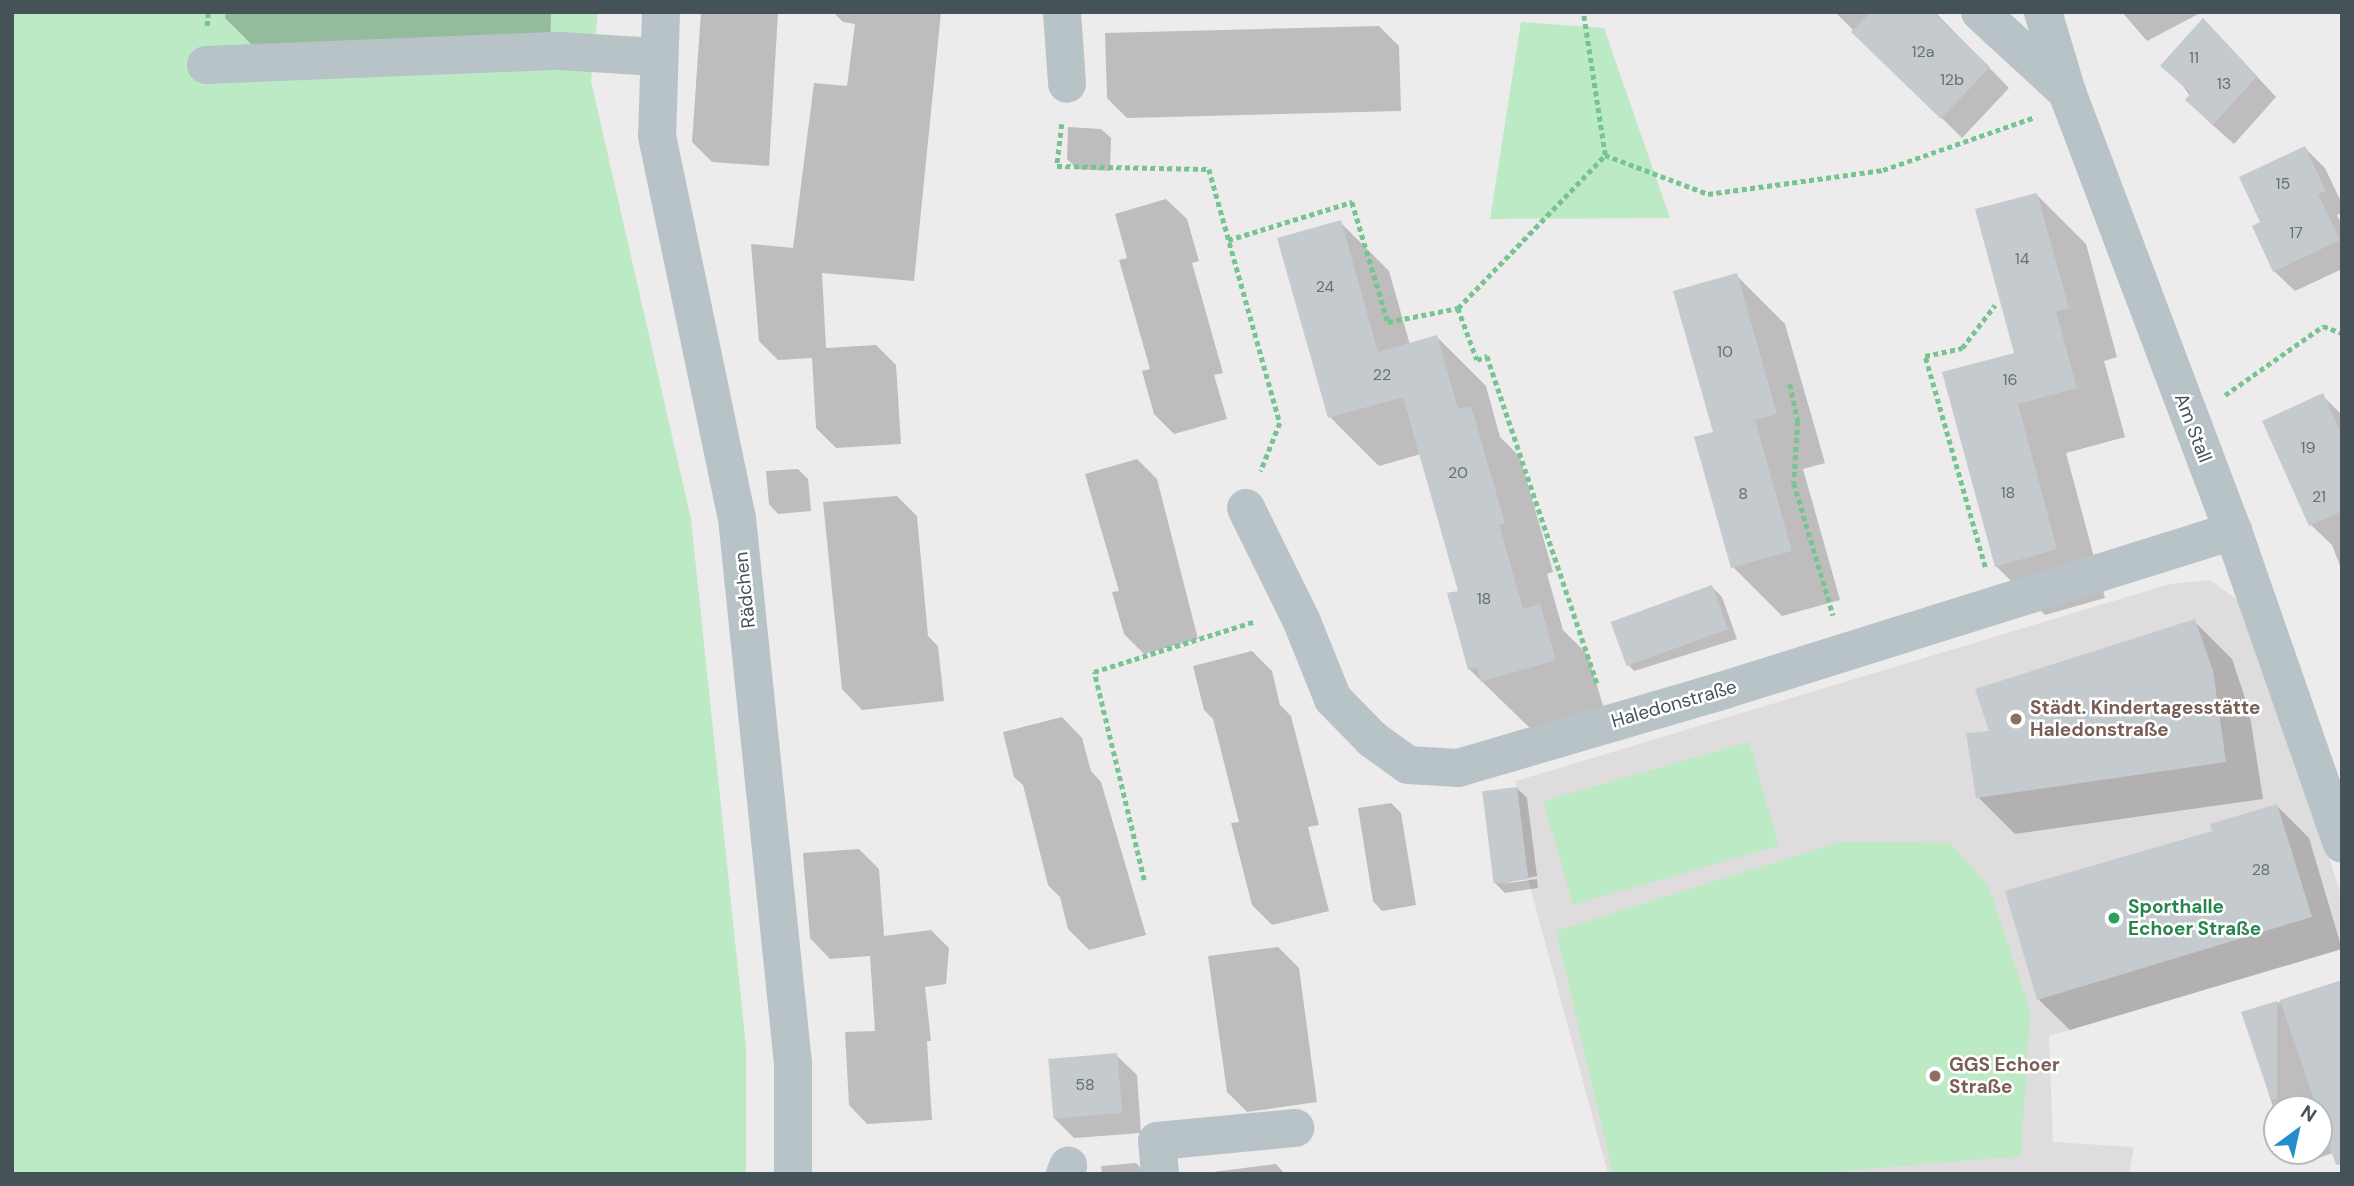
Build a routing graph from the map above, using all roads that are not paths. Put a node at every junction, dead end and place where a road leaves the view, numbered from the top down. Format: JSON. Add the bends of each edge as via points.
{"nodes":[{"id":1,"x":660,"y":12,"type":"edge"},
{"id":2,"x":1062,"y":12,"type":"edge"},
{"id":3,"x":1980,"y":12,"type":"edge"},
{"id":4,"x":2043,"y":12,"type":"edge"},
{"id":5,"x":657,"y":57,"type":"junction"},
{"id":6,"x":205,"y":65,"type":"dead end"},
{"id":7,"x":1067,"y":83,"type":"dead end"},
{"id":8,"x":2069,"y":97,"type":"junction"},
{"id":9,"x":1246,"y":508,"type":"road end"},
{"id":10,"x":2232,"y":531,"type":"junction"},
{"id":11,"x":2342,"y":844,"type":"edge"},
{"id":12,"x":1295,"y":1128,"type":"dead end"},
{"id":13,"x":793,"y":1174,"type":"edge"},
{"id":14,"x":1160,"y":1174,"type":"edge"}],
"edges":[{"from":1,"to":5,"type":"street","name":"Rädchen"},
{"from":2,"to":7,"type":"street"},
{"from":3,"to":8,"type":"street"},
{"from":4,"to":8,"type":"street","name":"Am Stall"},
{"from":5,"to":6,"type":"street","via":[[559,51]]},
{"from":5,"to":13,"type":"street","name":"Rädchen","via":[[657,136],[737,519],[793,1064]]},
{"from":8,"to":10,"type":"street","name":"Am Stall"},
{"from":9,"to":10,"type":"street","name":"Haledonstraße","via":[[1296,608],[1333,699],[1372,739],[1408,765],[1458,768]]},
{"from":10,"to":11,"type":"street","name":"Am Stall"},
{"from":12,"to":14,"type":"street","via":[[1157,1141]]}]}
